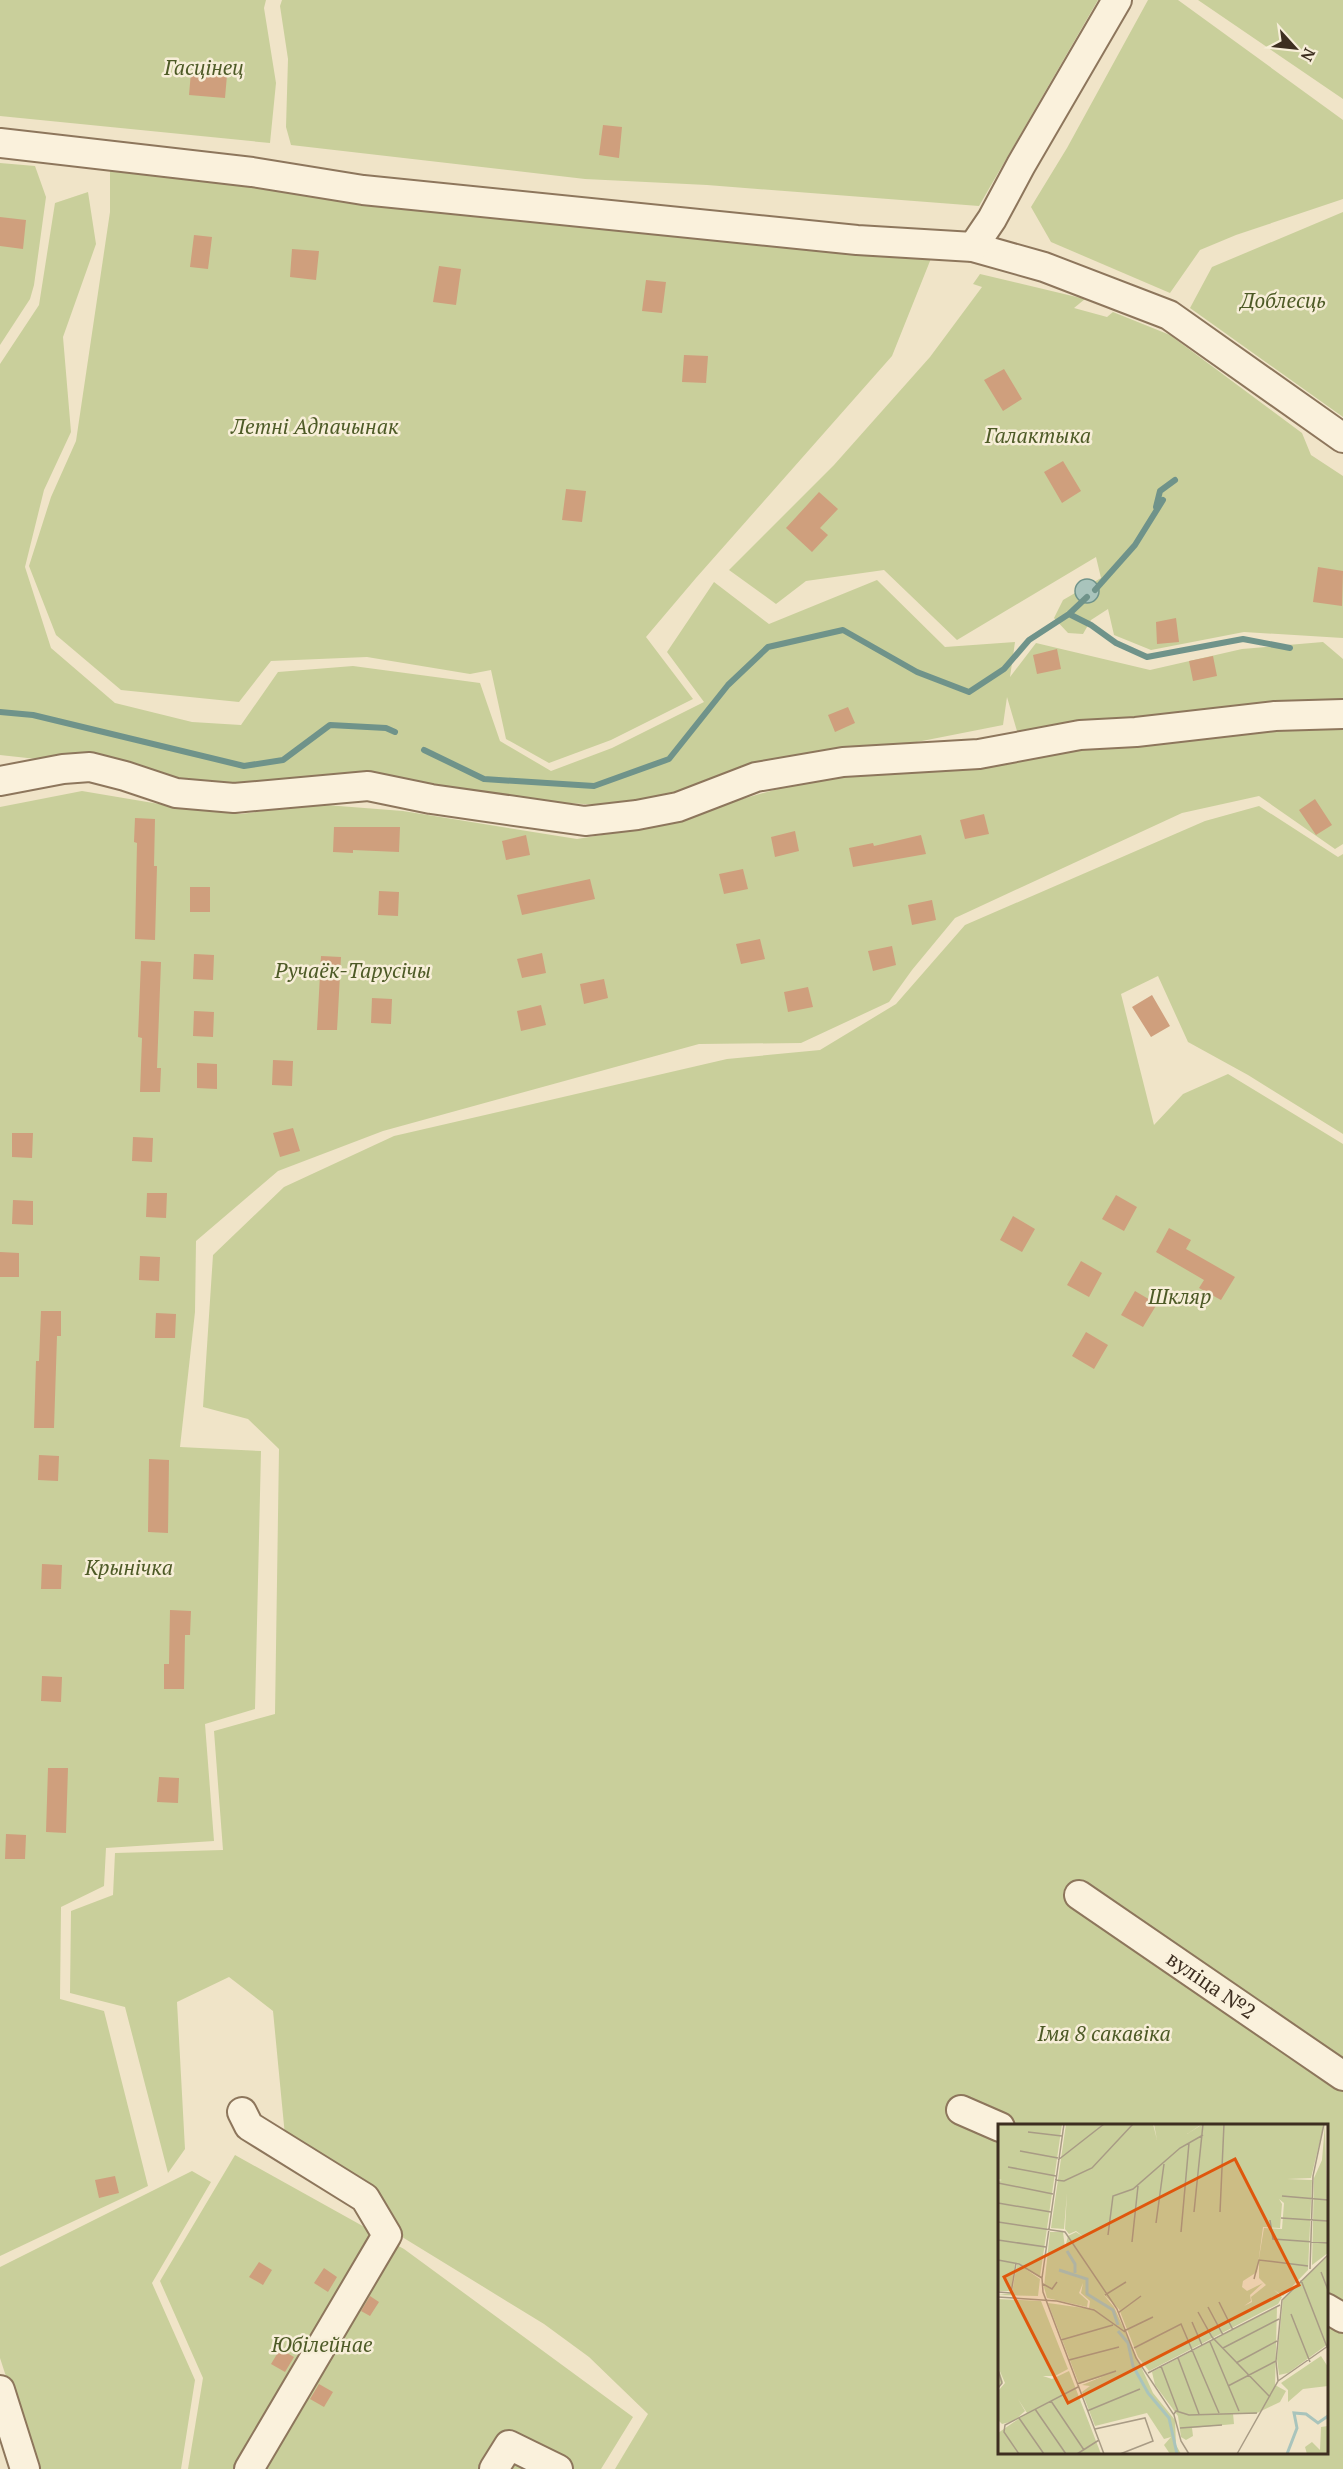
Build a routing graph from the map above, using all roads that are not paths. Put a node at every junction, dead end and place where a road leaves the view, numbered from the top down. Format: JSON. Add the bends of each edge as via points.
{"nodes":[{"id":1,"x":1117,"y":0,"type":"edge"},
{"id":2,"x":0,"y":143,"type":"edge"},
{"id":3,"x":973,"y":247,"type":"junction"},
{"id":4,"x":1343,"y":438,"type":"edge"},
{"id":5,"x":1343,"y":714,"type":"edge"},
{"id":6,"x":0,"y":781,"type":"edge"},
{"id":7,"x":1079,"y":1895,"type":"dead end"},
{"id":8,"x":1343,"y":2076,"type":"edge"},
{"id":9,"x":961,"y":2110,"type":"dead end"},
{"id":10,"x":242,"y":2112,"type":"dead end"},
{"id":11,"x":998,"y":2127,"type":"edge"},
{"id":12,"x":1328,"y":2309,"type":"edge"},
{"id":13,"x":1343,"y":2318,"type":"edge"},
{"id":14,"x":0,"y":2391,"type":"edge"},
{"id":15,"x":25,"y":2469,"type":"edge"},
{"id":16,"x":249,"y":2469,"type":"edge"},
{"id":17,"x":494,"y":2469,"type":"edge"},
{"id":18,"x":558,"y":2469,"type":"edge"}],
"edges":[{"from":1,"to":3,"type":"street"},
{"from":2,"to":3,"type":"street","via":[[252,172],[363,190],[856,240]]},
{"from":3,"to":4,"type":"street","via":[[1044,267],[1169,315]]},
{"from":5,"to":6,"type":"street","via":[[1275,716],[1080,735],[979,754],[843,762],[756,777],[678,807],[585,821],[368,786],[234,798],[176,793],[90,767]]},
{"from":7,"to":8,"type":"street","name":"вуліца №2"},
{"from":9,"to":11,"type":"street"},
{"from":10,"to":16,"type":"street","via":[[249,2126],[365,2198],[387,2235]]},
{"from":12,"to":13,"type":"street"},
{"from":14,"to":15,"type":"street"},
{"from":17,"to":18,"type":"street","via":[[509,2445]]}]}
